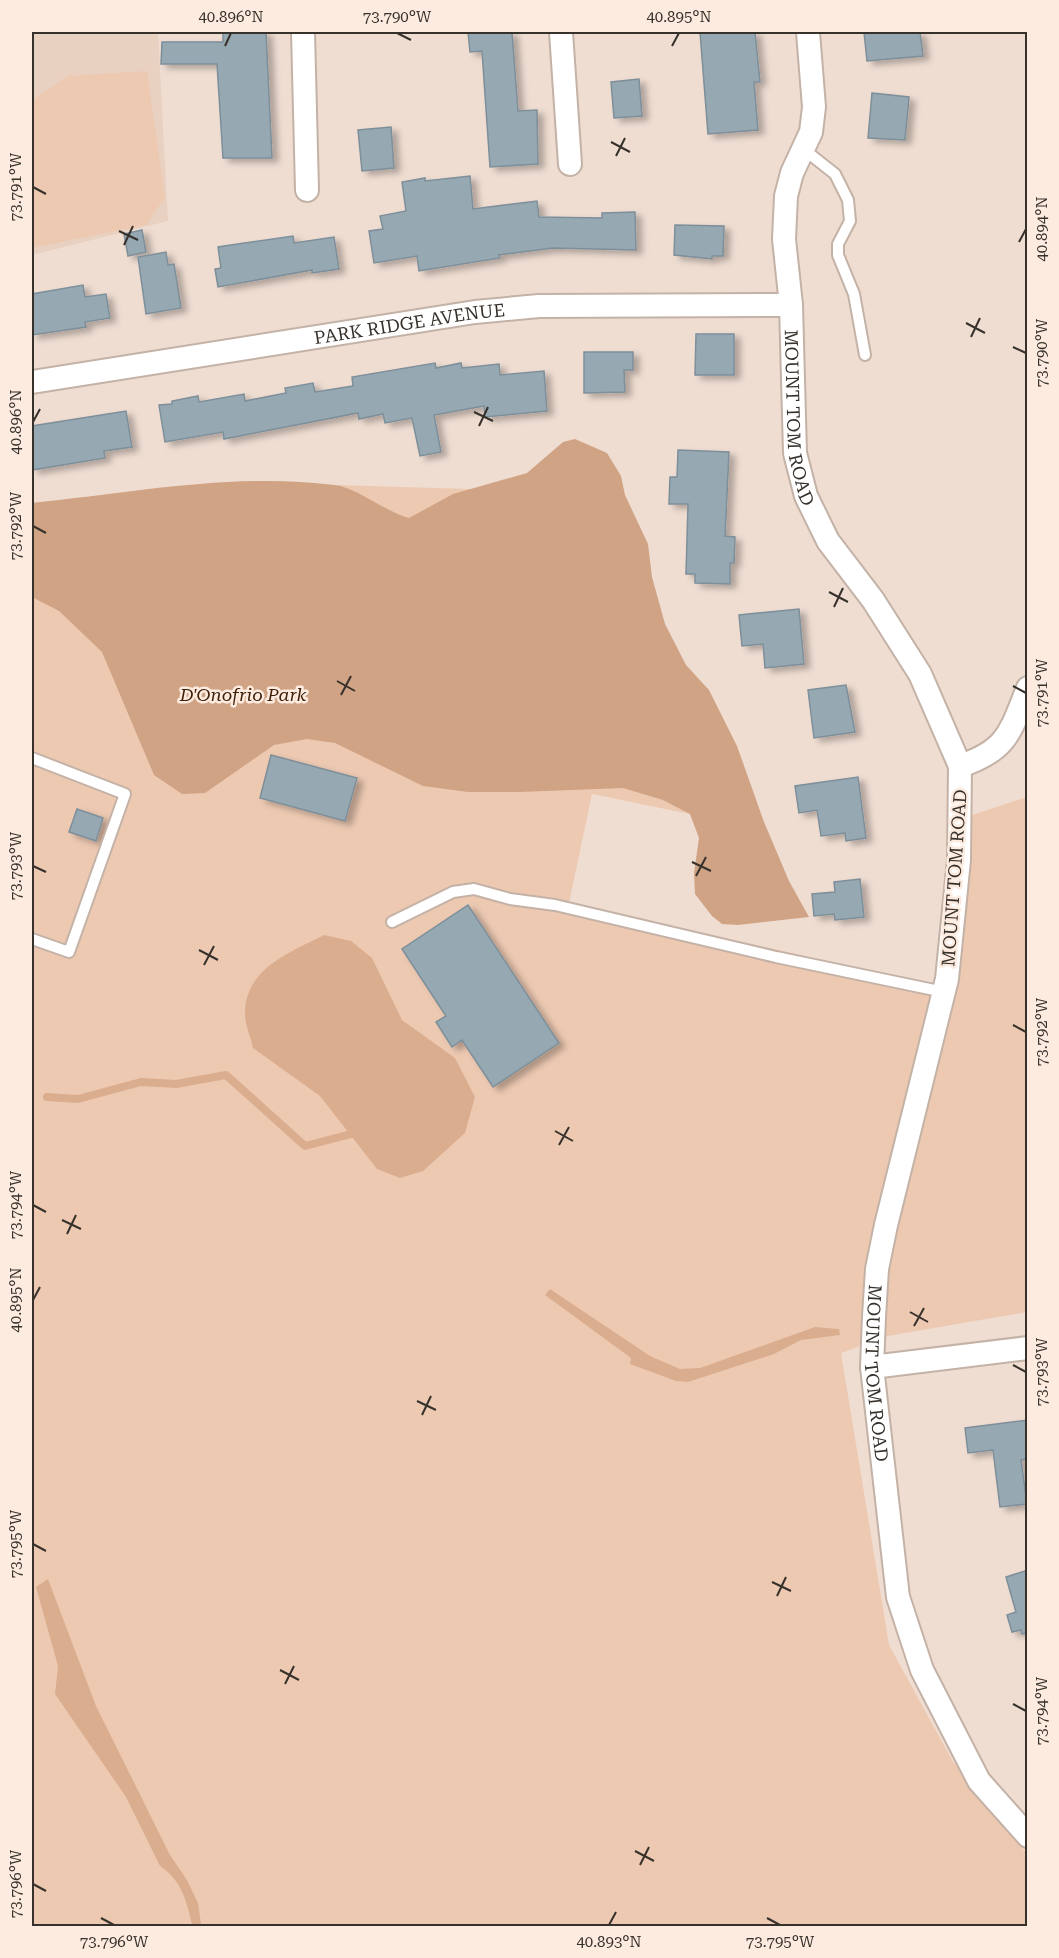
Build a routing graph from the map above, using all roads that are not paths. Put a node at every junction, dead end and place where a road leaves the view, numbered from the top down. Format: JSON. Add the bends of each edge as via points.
{"nodes":[{"id":1,"x":303,"y":32,"type":"edge"},
{"id":2,"x":561,"y":32,"type":"edge"},
{"id":3,"x":808,"y":32,"type":"edge"},
{"id":4,"x":802,"y":148,"type":"junction"},
{"id":5,"x":570,"y":164,"type":"dead end"},
{"id":6,"x":307,"y":190,"type":"dead end"},
{"id":7,"x":790,"y":305,"type":"junction"},
{"id":8,"x":865,"y":355,"type":"dead end"},
{"id":9,"x":32,"y":382,"type":"edge"},
{"id":10,"x":1028,"y":688,"type":"edge"},
{"id":11,"x":32,"y":758,"type":"edge"},
{"id":12,"x":960,"y":766,"type":"junction"},
{"id":13,"x":392,"y":922,"type":"dead end"},
{"id":14,"x":32,"y":939,"type":"edge"},
{"id":15,"x":944,"y":992,"type":"junction"},
{"id":16,"x":1028,"y":1348,"type":"edge"},
{"id":17,"x":872,"y":1367,"type":"junction"},
{"id":18,"x":1028,"y":1836,"type":"edge"}],
"edges":[{"from":1,"to":6,"type":"street"},
{"from":2,"to":5,"type":"street"},
{"from":3,"to":4,"type":"street","name":"MOUNT TOM ROAD","via":[[814,107],[811,132]]},
{"from":4,"to":7,"type":"street","name":"MOUNT TOM ROAD","via":[[786,203],[784,239]]},
{"from":4,"to":8,"type":"lane","via":[[835,174],[848,200],[850,221],[837,255],[854,294]]},
{"from":7,"to":9,"type":"street","name":"PARK RIDGE AVENUE","via":[[538,306],[475,312]]},
{"from":7,"to":12,"type":"street","name":"MOUNT TOM ROAD","via":[[795,453],[806,496],[828,541],[873,600],[920,674]]},
{"from":10,"to":12,"type":"street","via":[[1005,740],[986,758]]},
{"from":11,"to":14,"type":"lane","via":[[125,794],[69,952]]},
{"from":12,"to":15,"type":"street","name":"MOUNT TOM ROAD","via":[[959,860]]},
{"from":13,"to":15,"type":"lane","via":[[453,892],[474,889]]},
{"from":15,"to":17,"type":"street","name":"MOUNT TOM ROAD","via":[[886,1225],[878,1269]]},
{"from":16,"to":17,"type":"street"},
{"from":17,"to":18,"type":"street","name":"MOUNT TOM ROAD","via":[[898,1597],[922,1670],[979,1781]]}]}
